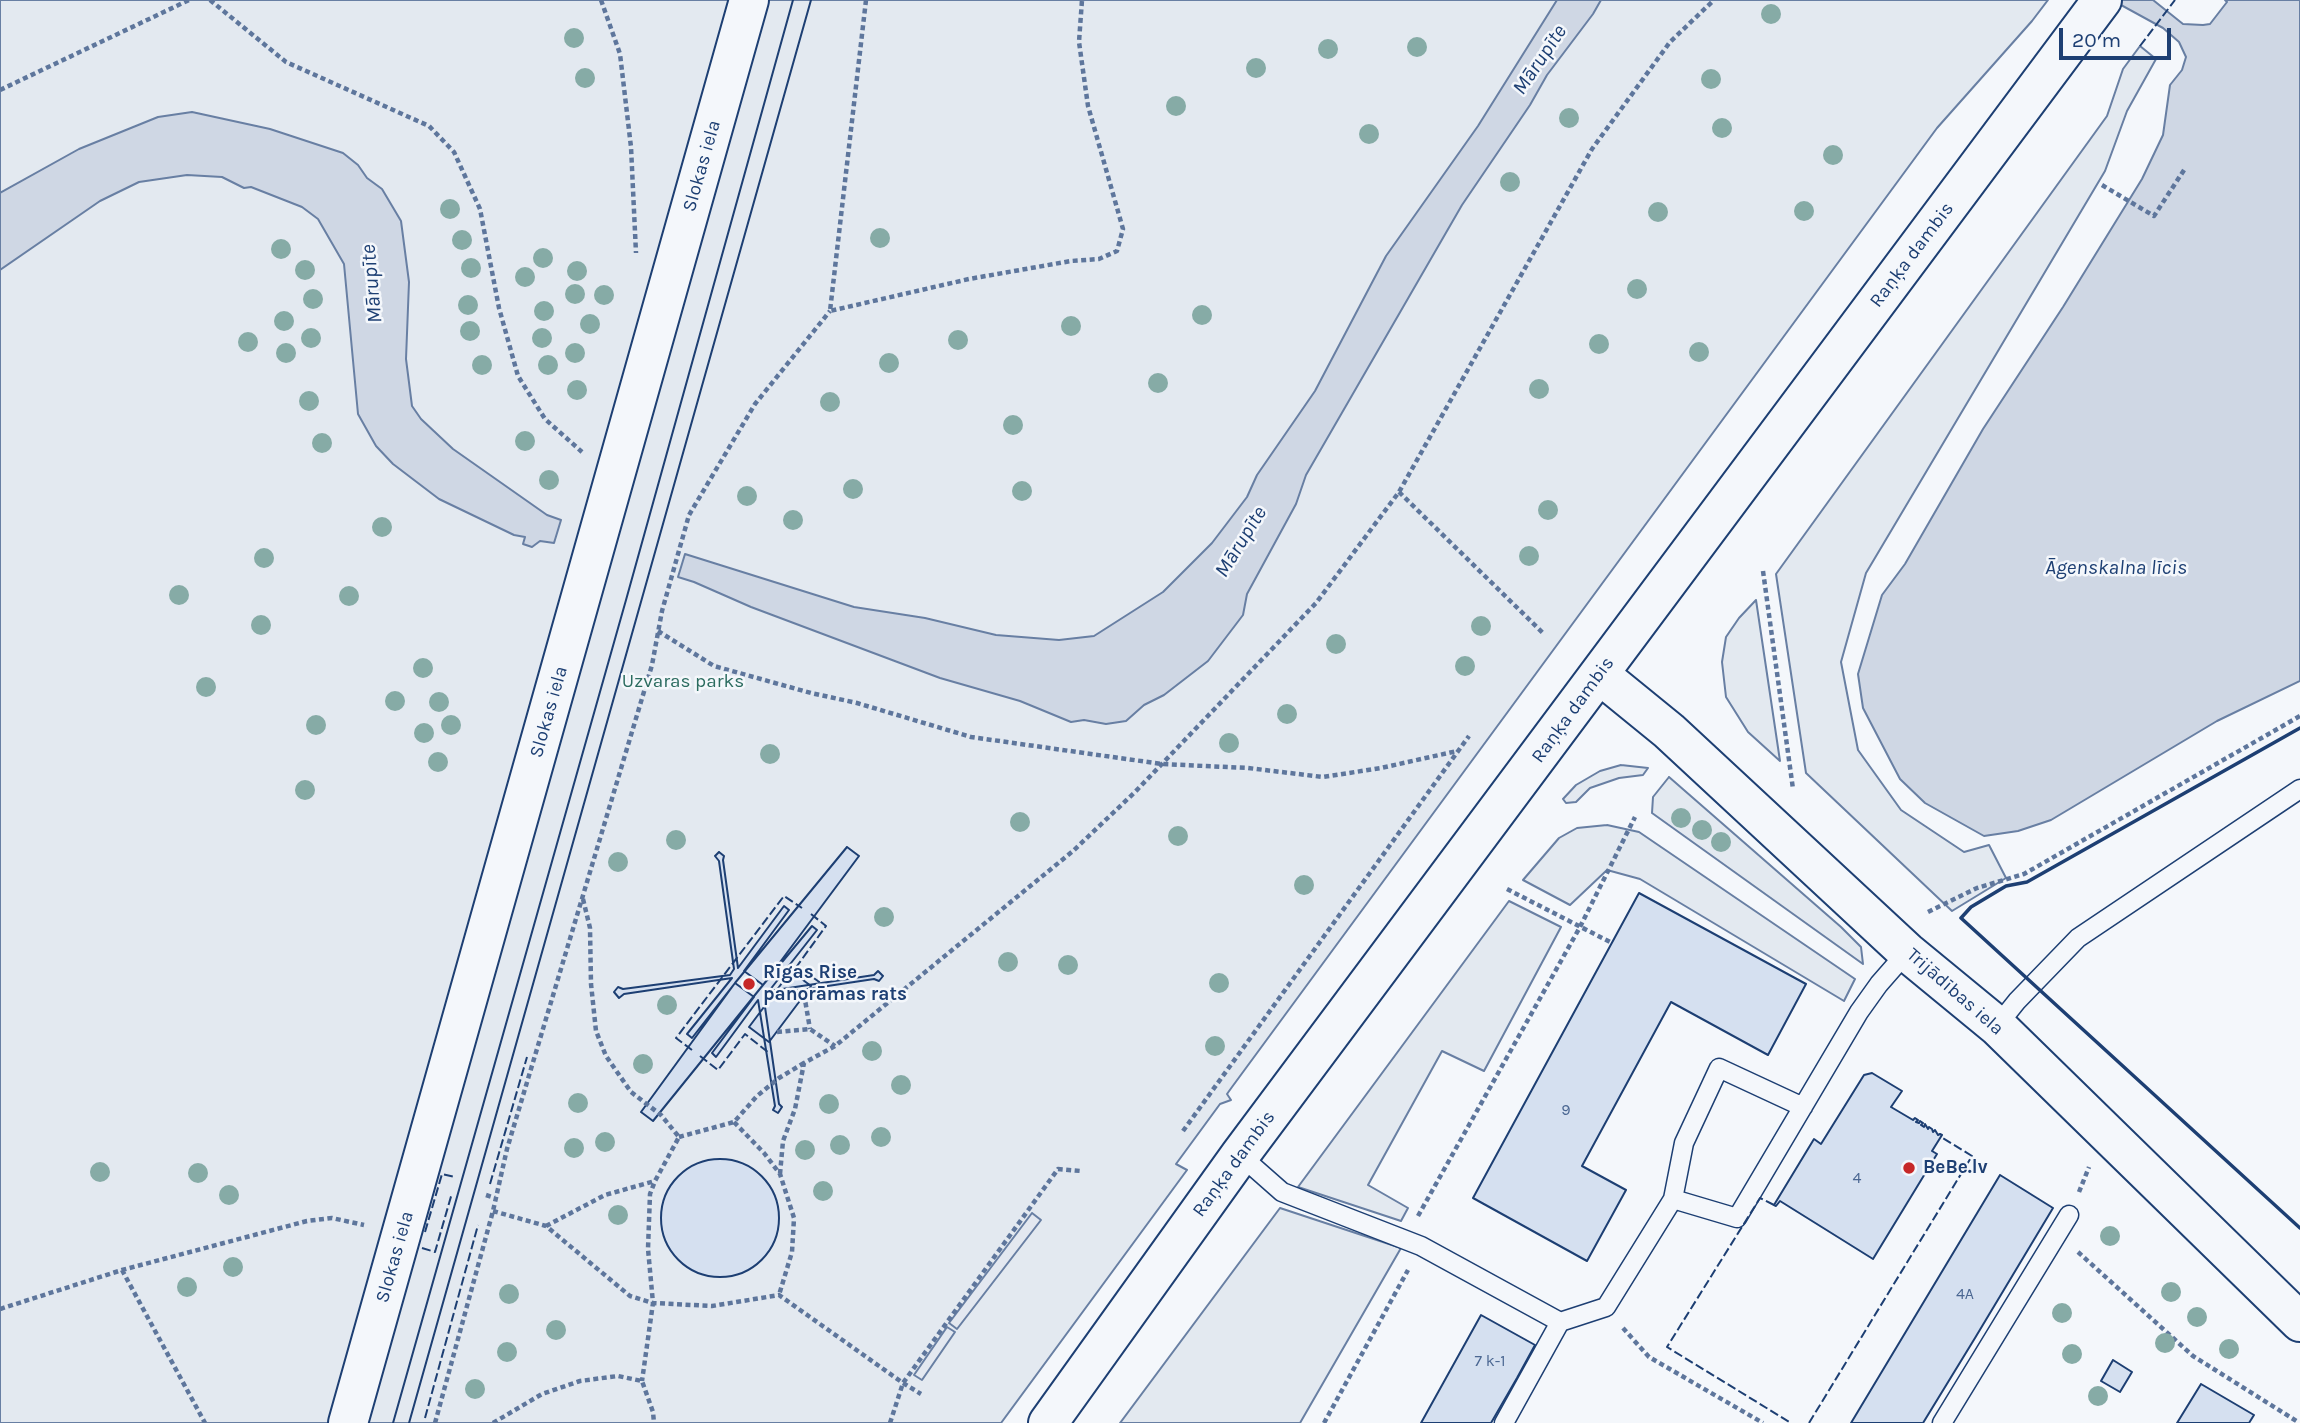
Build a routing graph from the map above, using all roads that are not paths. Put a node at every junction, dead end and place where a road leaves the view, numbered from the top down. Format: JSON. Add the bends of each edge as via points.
{"nodes":[{"id":1,"x":749,"y":0,"type":"edge"},
{"id":2,"x":2102,"y":0,"type":"edge"},
{"id":3,"x":1599,"y":674,"type":"junction"},
{"id":4,"x":2300,"y":789,"type":"edge"},
{"id":5,"x":1907,"y":952,"type":"junction"},
{"id":6,"x":1997,"y":1026,"type":"junction"},
{"id":7,"x":1803,"y":1107,"type":"junction"},
{"id":8,"x":1240,"y":1156,"type":"junction"},
{"id":9,"x":1673,"y":1199,"type":"junction"},
{"id":10,"x":2069,"y":1215,"type":"dead end"},
{"id":11,"x":1560,"y":1322,"type":"junction"},
{"id":12,"x":2300,"y":1322,"type":"edge"},
{"id":13,"x":348,"y":1423,"type":"edge"},
{"id":14,"x":1048,"y":1423,"type":"edge"},
{"id":15,"x":1504,"y":1423,"type":"edge"},
{"id":16,"x":1942,"y":1423,"type":"edge"}],
"edges":[{"from":1,"to":13,"type":"main road","name":"Slokas iela"},
{"from":2,"to":3,"type":"main road","name":"Raņķa dambis"},
{"from":3,"to":5,"type":"main road","name":"Trijādības iela","via":[[1669,731]]},
{"from":3,"to":8,"type":"main road","name":"Raņķa dambis"},
{"from":4,"to":6,"type":"lane","via":[[2078,939]]},
{"from":5,"to":6,"type":"main road","name":"Trijādības iela"},
{"from":5,"to":7,"type":"lane","via":[[1859,1012]]},
{"from":6,"to":12,"type":"main road","name":"Trijādības iela"},
{"from":7,"to":9,"type":"lane","via":[[1737,1218]]},
{"from":7,"to":9,"type":"lane","via":[[1719,1068],[1684,1143]]},
{"from":8,"to":11,"type":"lane","via":[[1282,1192],[1413,1243]]},
{"from":8,"to":14,"type":"main road","name":"Raņķa dambis"},
{"from":9,"to":11,"type":"lane","via":[[1606,1307]]},
{"from":10,"to":16,"type":"lane"},
{"from":11,"to":15,"type":"lane"}]}
